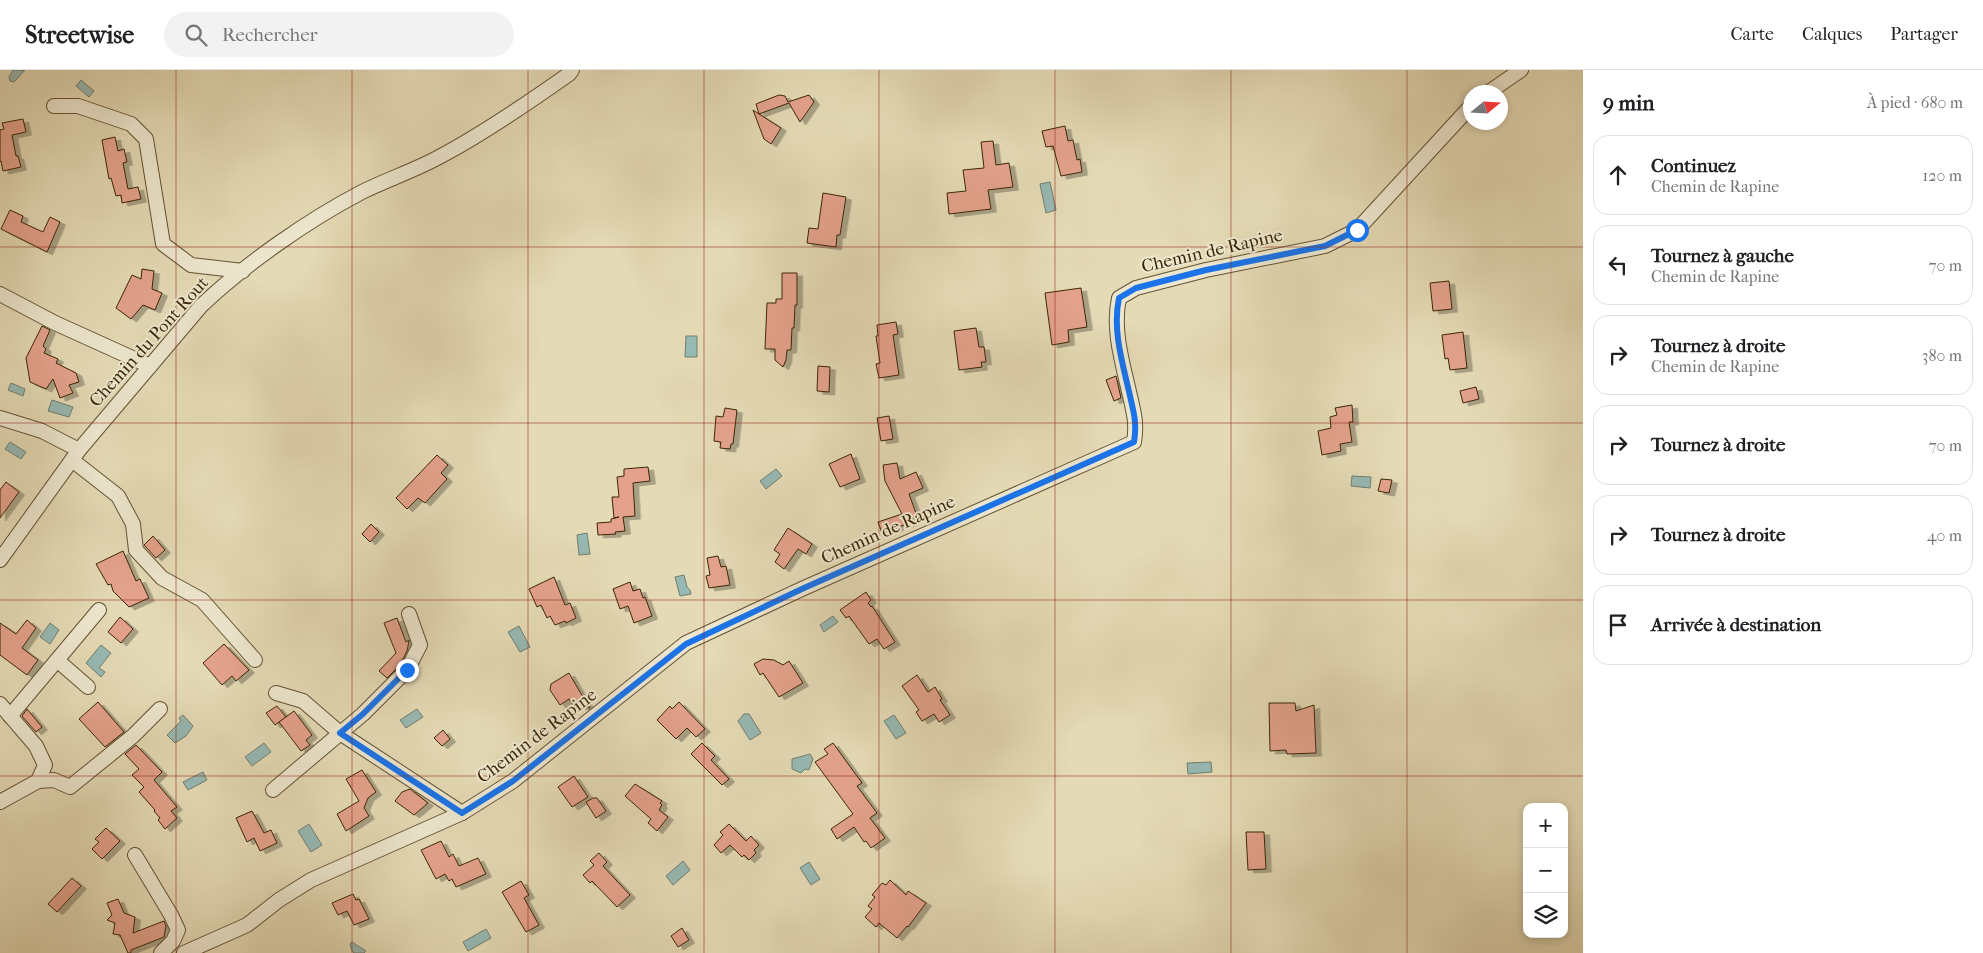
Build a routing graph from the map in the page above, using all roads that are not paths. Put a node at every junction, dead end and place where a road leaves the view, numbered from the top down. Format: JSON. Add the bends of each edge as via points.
{"nodes":[{"id":1,"x":572,"y":70,"type":"edge"},
{"id":2,"x":1521,"y":70,"type":"edge"},
{"id":3,"x":1499,"y":85,"type":"edge"},
{"id":4,"x":54,"y":106,"type":"dead end"},
{"id":5,"x":1463,"y":115,"type":"edge"},
{"id":6,"x":243,"y":271,"type":"junction"},
{"id":7,"x":0,"y":294,"type":"edge"},
{"id":8,"x":150,"y":366,"type":"junction"},
{"id":9,"x":0,"y":418,"type":"edge"},
{"id":10,"x":75,"y":455,"type":"junction"},
{"id":11,"x":0,"y":560,"type":"edge"},
{"id":12,"x":100,"y":610,"type":"dead end"},
{"id":13,"x":409,"y":614,"type":"dead end"},
{"id":14,"x":57,"y":660,"type":"junction"},
{"id":15,"x":255,"y":660,"type":"dead end"},
{"id":16,"x":88,"y":687,"type":"dead end"},
{"id":17,"x":276,"y":693,"type":"dead end"},
{"id":18,"x":0,"y":704,"type":"edge"},
{"id":19,"x":160,"y":709,"type":"dead end"},
{"id":20,"x":10,"y":716,"type":"junction"},
{"id":21,"x":340,"y":733,"type":"junction"},
{"id":22,"x":38,"y":781,"type":"junction"},
{"id":23,"x":273,"y":790,"type":"dead end"},
{"id":24,"x":0,"y":802,"type":"edge"},
{"id":25,"x":462,"y":813,"type":"junction"},
{"id":26,"x":135,"y":855,"type":"dead end"},
{"id":27,"x":204,"y":949,"type":"edge"},
{"id":28,"x":161,"y":953,"type":"edge"},
{"id":29,"x":184,"y":953,"type":"edge"}],
"edges":[{"from":1,"to":6,"type":"street","name":"Chemin du Pont Rout","via":[[512,114],[440,156],[361,193],[302,228]]},
{"from":2,"to":3,"type":"street"},
{"from":4,"to":6,"type":"street","via":[[78,106],[131,124],[146,139],[163,244],[191,265]]},
{"from":5,"to":25,"type":"street","name":"Chemin de Rapine","via":[[1357,230],[1325,246],[1206,270],[1136,288],[1119,298],[1116,312],[1118,342],[1137,427],[1134,442],[804,588],[686,644],[513,781]]},
{"from":6,"to":8,"type":"street","name":"Chemin du Pont Rout","via":[[201,306]]},
{"from":7,"to":8,"type":"street"},
{"from":8,"to":10,"type":"street","name":"Chemin du Pont Rout"},
{"from":9,"to":10,"type":"street","via":[[42,431]]},
{"from":10,"to":11,"type":"street","name":"Chemin du Pont Rout"},
{"from":10,"to":15,"type":"street","via":[[118,496],[133,524],[136,550],[162,578],[202,600]]},
{"from":12,"to":14,"type":"street"},
{"from":13,"to":21,"type":"street","via":[[420,645],[407,670]]},
{"from":14,"to":16,"type":"street"},
{"from":14,"to":20,"type":"street"},
{"from":17,"to":21,"type":"street","via":[[304,702]]},
{"from":18,"to":20,"type":"street"},
{"from":19,"to":22,"type":"street","via":[[133,736],[70,787],[54,780]]},
{"from":20,"to":22,"type":"street","via":[[36,746],[44,765]]},
{"from":21,"to":23,"type":"street"},
{"from":21,"to":25,"type":"street"},
{"from":22,"to":24,"type":"street"},
{"from":25,"to":27,"type":"street","name":"Chemin de Rapine","via":[[311,880],[247,925]]},
{"from":26,"to":28,"type":"street","via":[[178,930],[173,941]]},
{"from":27,"to":29,"type":"street","name":"Chemin de Rapine"}]}
